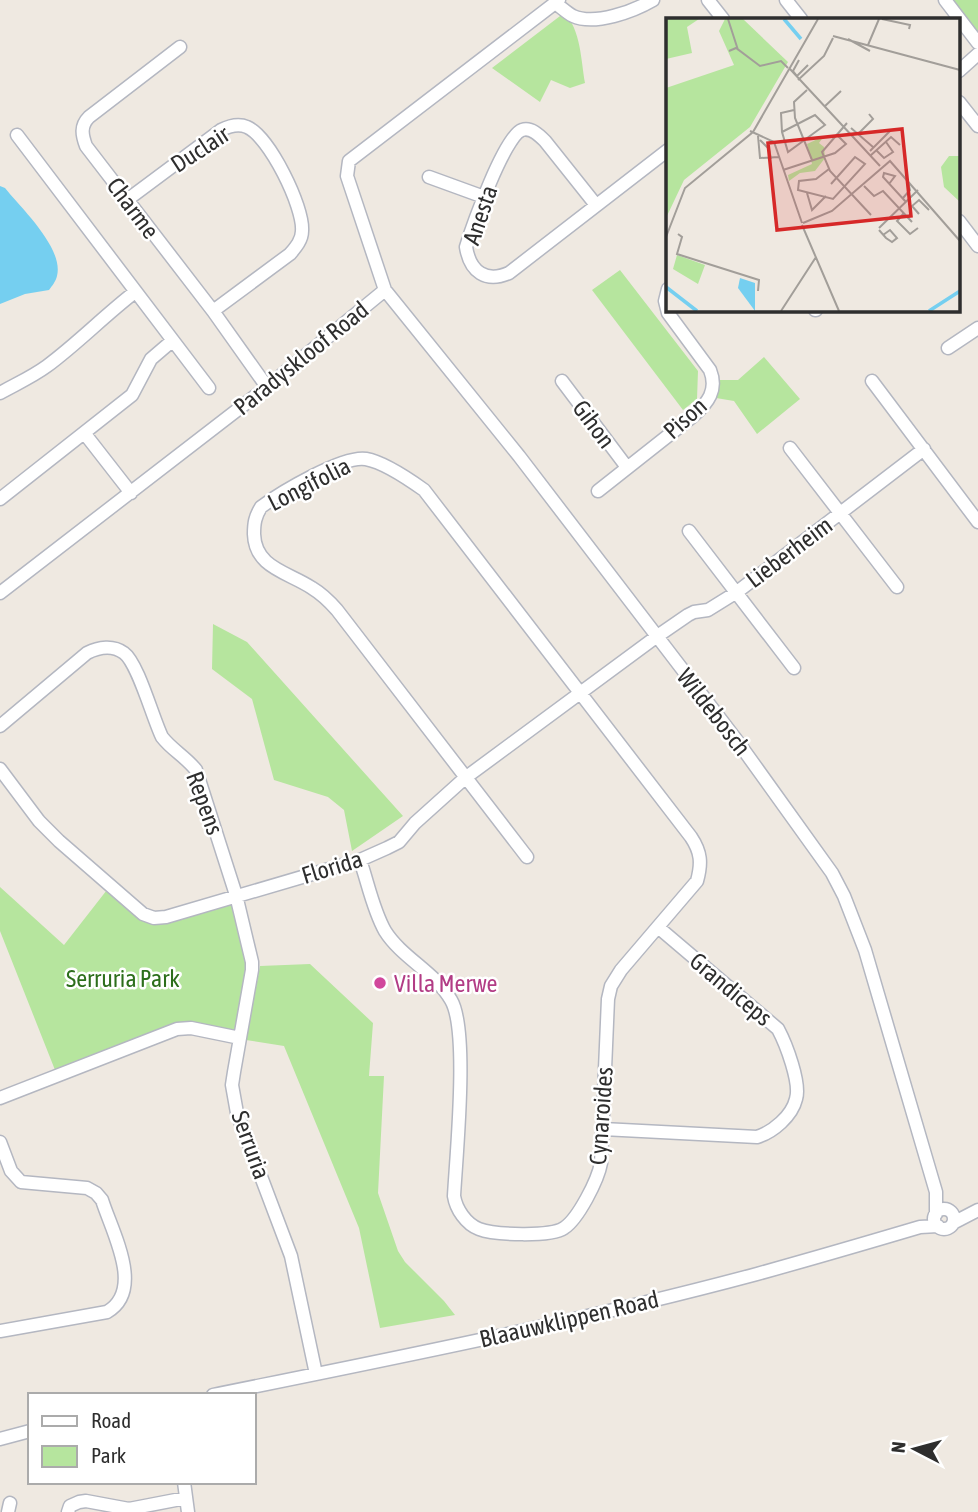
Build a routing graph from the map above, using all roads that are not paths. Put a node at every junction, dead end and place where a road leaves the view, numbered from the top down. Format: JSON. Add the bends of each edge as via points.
{"nodes":[{"id":1,"x":653,"y":0,"type":"edge"},
{"id":2,"x":708,"y":0,"type":"edge"},
{"id":3,"x":786,"y":0,"type":"edge"},
{"id":4,"x":945,"y":0,"type":"edge"},
{"id":5,"x":557,"y":1,"type":"edge"},
{"id":6,"x":722,"y":18,"type":"edge"},
{"id":7,"x":800,"y":18,"type":"edge"},
{"id":8,"x":959,"y":18,"type":"edge"},
{"id":9,"x":960,"y":20,"type":"edge"},
{"id":10,"x":978,"y":43,"type":"edge"},
{"id":11,"x":180,"y":47,"type":"dead end"},
{"id":12,"x":978,"y":54,"type":"edge"},
{"id":13,"x":960,"y":70,"type":"edge"},
{"id":14,"x":960,"y":103,"type":"edge"},
{"id":15,"x":978,"y":126,"type":"edge"},
{"id":16,"x":17,"y":135,"type":"dead end"},
{"id":17,"x":666,"y":152,"type":"edge"},
{"id":18,"x":429,"y":177,"type":"dead end"},
{"id":19,"x":484,"y":197,"type":"junction"},
{"id":20,"x":127,"y":200,"type":"junction"},
{"id":21,"x":596,"y":205,"type":"junction"},
{"id":22,"x":960,"y":222,"type":"edge"},
{"id":23,"x":978,"y":246,"type":"edge"},
{"id":24,"x":386,"y":289,"type":"junction"},
{"id":25,"x":135,"y":292,"type":"junction"},
{"id":26,"x":213,"y":311,"type":"junction"},
{"id":27,"x":668,"y":312,"type":"edge"},
{"id":28,"x":978,"y":328,"type":"edge"},
{"id":29,"x":172,"y":341,"type":"junction"},
{"id":30,"x":948,"y":348,"type":"dead end"},
{"id":31,"x":562,"y":381,"type":"dead end"},
{"id":32,"x":872,"y":382,"type":"dead end"},
{"id":33,"x":267,"y":387,"type":"junction"},
{"id":34,"x":209,"y":388,"type":"dead end"},
{"id":35,"x":0,"y":393,"type":"edge"},
{"id":36,"x":85,"y":434,"type":"junction"},
{"id":37,"x":790,"y":448,"type":"dead end"},
{"id":38,"x":924,"y":449,"type":"junction"},
{"id":39,"x":626,"y":467,"type":"junction"},
{"id":40,"x":598,"y":491,"type":"dead end"},
{"id":41,"x":131,"y":493,"type":"junction"},
{"id":42,"x":1,"y":495,"type":"edge"},
{"id":43,"x":841,"y":513,"type":"junction"},
{"id":44,"x":978,"y":522,"type":"edge"},
{"id":45,"x":689,"y":531,"type":"dead end"},
{"id":46,"x":897,"y":587,"type":"dead end"},
{"id":47,"x":737,"y":592,"type":"junction"},
{"id":48,"x":0,"y":593,"type":"edge"},
{"id":49,"x":656,"y":637,"type":"junction"},
{"id":50,"x":794,"y":668,"type":"dead end"},
{"id":51,"x":580,"y":694,"type":"junction"},
{"id":52,"x":0,"y":726,"type":"edge"},
{"id":53,"x":0,"y":769,"type":"edge"},
{"id":54,"x":465,"y":778,"type":"junction"},
{"id":55,"x":527,"y":857,"type":"dead end"},
{"id":56,"x":360,"y":860,"type":"junction"},
{"id":57,"x":236,"y":895,"type":"junction"},
{"id":58,"x":659,"y":928,"type":"junction"},
{"id":59,"x":240,"y":1038,"type":"junction"},
{"id":60,"x":0,"y":1098,"type":"edge"},
{"id":61,"x":603,"y":1129,"type":"junction"},
{"id":62,"x":0,"y":1142,"type":"edge"},
{"id":63,"x":975,"y":1211,"type":"edge"},
{"id":64,"x":943,"y":1217,"type":"junction"},
{"id":65,"x":0,"y":1331,"type":"edge"},
{"id":66,"x":316,"y":1374,"type":"junction"},
{"id":67,"x":223,"y":1393,"type":"edge"},
{"id":68,"x":28,"y":1432,"type":"edge"},
{"id":69,"x":0,"y":1439,"type":"edge"},
{"id":70,"x":184,"y":1484,"type":"edge"},
{"id":71,"x":187,"y":1505,"type":"edge"},
{"id":72,"x":68,"y":1512,"type":"edge"}],
"edges":[{"from":1,"to":5,"type":"street","via":[[628,12],[593,18],[575,16]]},
{"from":2,"to":6,"type":"street"},
{"from":3,"to":7,"type":"street"},
{"from":4,"to":8,"type":"street"},
{"from":5,"to":24,"type":"street","name":"Paradyskloof Road","via":[[349,161],[346,176]]},
{"from":9,"to":10,"type":"street"},
{"from":11,"to":20,"type":"street","name":"Charme","via":[[83,126],[86,146]]},
{"from":12,"to":13,"type":"street"},
{"from":14,"to":15,"type":"street"},
{"from":16,"to":25,"type":"street"},
{"from":17,"to":21,"type":"street","name":"Anesta"},
{"from":18,"to":19,"type":"street"},
{"from":19,"to":21,"type":"street","name":"Anesta","via":[[513,136],[526,129],[537,132]]},
{"from":19,"to":21,"type":"street","name":"Anesta","via":[[466,247],[474,268],[493,278],[509,273]]},
{"from":20,"to":26,"type":"street","name":"Charme"},
{"from":20,"to":26,"type":"street","name":"Duclair","via":[[221,130],[237,125],[254,131],[284,172],[302,233],[290,254]]},
{"from":22,"to":23,"type":"street"},
{"from":24,"to":33,"type":"street","name":"Paradyskloof Road"},
{"from":24,"to":49,"type":"street","name":"Wildebosch"},
{"from":25,"to":29,"type":"street"},
{"from":25,"to":35,"type":"street","via":[[49,365]]},
{"from":26,"to":33,"type":"street","name":"Charme"},
{"from":27,"to":39,"type":"street","name":"Pison","via":[[710,370],[712,395],[693,416]]},
{"from":28,"to":30,"type":"street"},
{"from":29,"to":34,"type":"street"},
{"from":29,"to":36,"type":"street","via":[[151,359],[132,395]]},
{"from":31,"to":39,"type":"street","name":"Gihon"},
{"from":32,"to":38,"type":"street"},
{"from":33,"to":41,"type":"street","name":"Paradyskloof Road"},
{"from":36,"to":41,"type":"street"},
{"from":36,"to":42,"type":"street"},
{"from":37,"to":43,"type":"street","name":"Lieberheim"},
{"from":38,"to":43,"type":"street","name":"Lieberheim"},
{"from":38,"to":44,"type":"street"},
{"from":39,"to":40,"type":"street","name":"Pison"},
{"from":41,"to":48,"type":"street","name":"Paradyskloof Road"},
{"from":43,"to":46,"type":"street","name":"Lieberheim"},
{"from":43,"to":47,"type":"street","name":"Lieberheim"},
{"from":45,"to":47,"type":"street","name":"Lieberheim"},
{"from":47,"to":49,"type":"street","name":"Lieberheim","via":[[708,610],[688,615]]},
{"from":47,"to":50,"type":"street","name":"Lieberheim"},
{"from":49,"to":51,"type":"street","name":"Florida"},
{"from":49,"to":64,"type":"street","name":"Wildebosch","via":[[818,850],[844,895],[865,950]]},
{"from":51,"to":54,"type":"street","name":"Florida"},
{"from":51,"to":54,"type":"street","name":"Longifolia","via":[[433,500],[411,480],[367,459],[352,459],[261,507],[254,530],[259,555],[325,597]]},
{"from":51,"to":58,"type":"street","name":"Cynaroides","via":[[691,837],[700,855],[697,881]]},
{"from":52,"to":57,"type":"street","name":"Repens","via":[[87,653],[108,648],[125,654],[162,737],[196,771]]},
{"from":53,"to":57,"type":"street","name":"Florida","via":[[39,821],[143,914],[166,916]]},
{"from":54,"to":55,"type":"street","name":"Longifolia"},
{"from":54,"to":56,"type":"street","name":"Florida","via":[[399,842]]},
{"from":56,"to":57,"type":"street","name":"Florida"},
{"from":56,"to":61,"type":"street","name":"Cynaroides","via":[[386,931],[440,986],[456,1013],[460,1043],[454,1196],[470,1224],[488,1231],[545,1234],[563,1229],[599,1173]]},
{"from":57,"to":59,"type":"street","name":"Repens","via":[[252,970]]},
{"from":58,"to":61,"type":"street","name":"Cynaroides","via":[[611,986]]},
{"from":58,"to":61,"type":"street","name":"Grandiceps","via":[[778,1030],[788,1051],[796,1099],[777,1126],[757,1137]]},
{"from":59,"to":60,"type":"street","via":[[177,1029]]},
{"from":59,"to":66,"type":"street","name":"Serruria","via":[[232,1085],[237,1113],[291,1256]]},
{"from":62,"to":65,"type":"street","via":[[11,1171],[22,1182],[96,1192],[125,1270],[122,1298],[107,1312]]},
{"from":63,"to":64,"type":"street","name":"Blaauwklippen Road"},
{"from":64,"to":66,"type":"street","name":"Blaauwklippen Road","via":[[756,1274]]},
{"from":66,"to":67,"type":"street","name":"Blaauwklippen Road"},
{"from":68,"to":69,"type":"street"},
{"from":70,"to":71,"type":"street"},
{"from":71,"to":72,"type":"street","via":[[129,1509],[79,1502]]}]}
